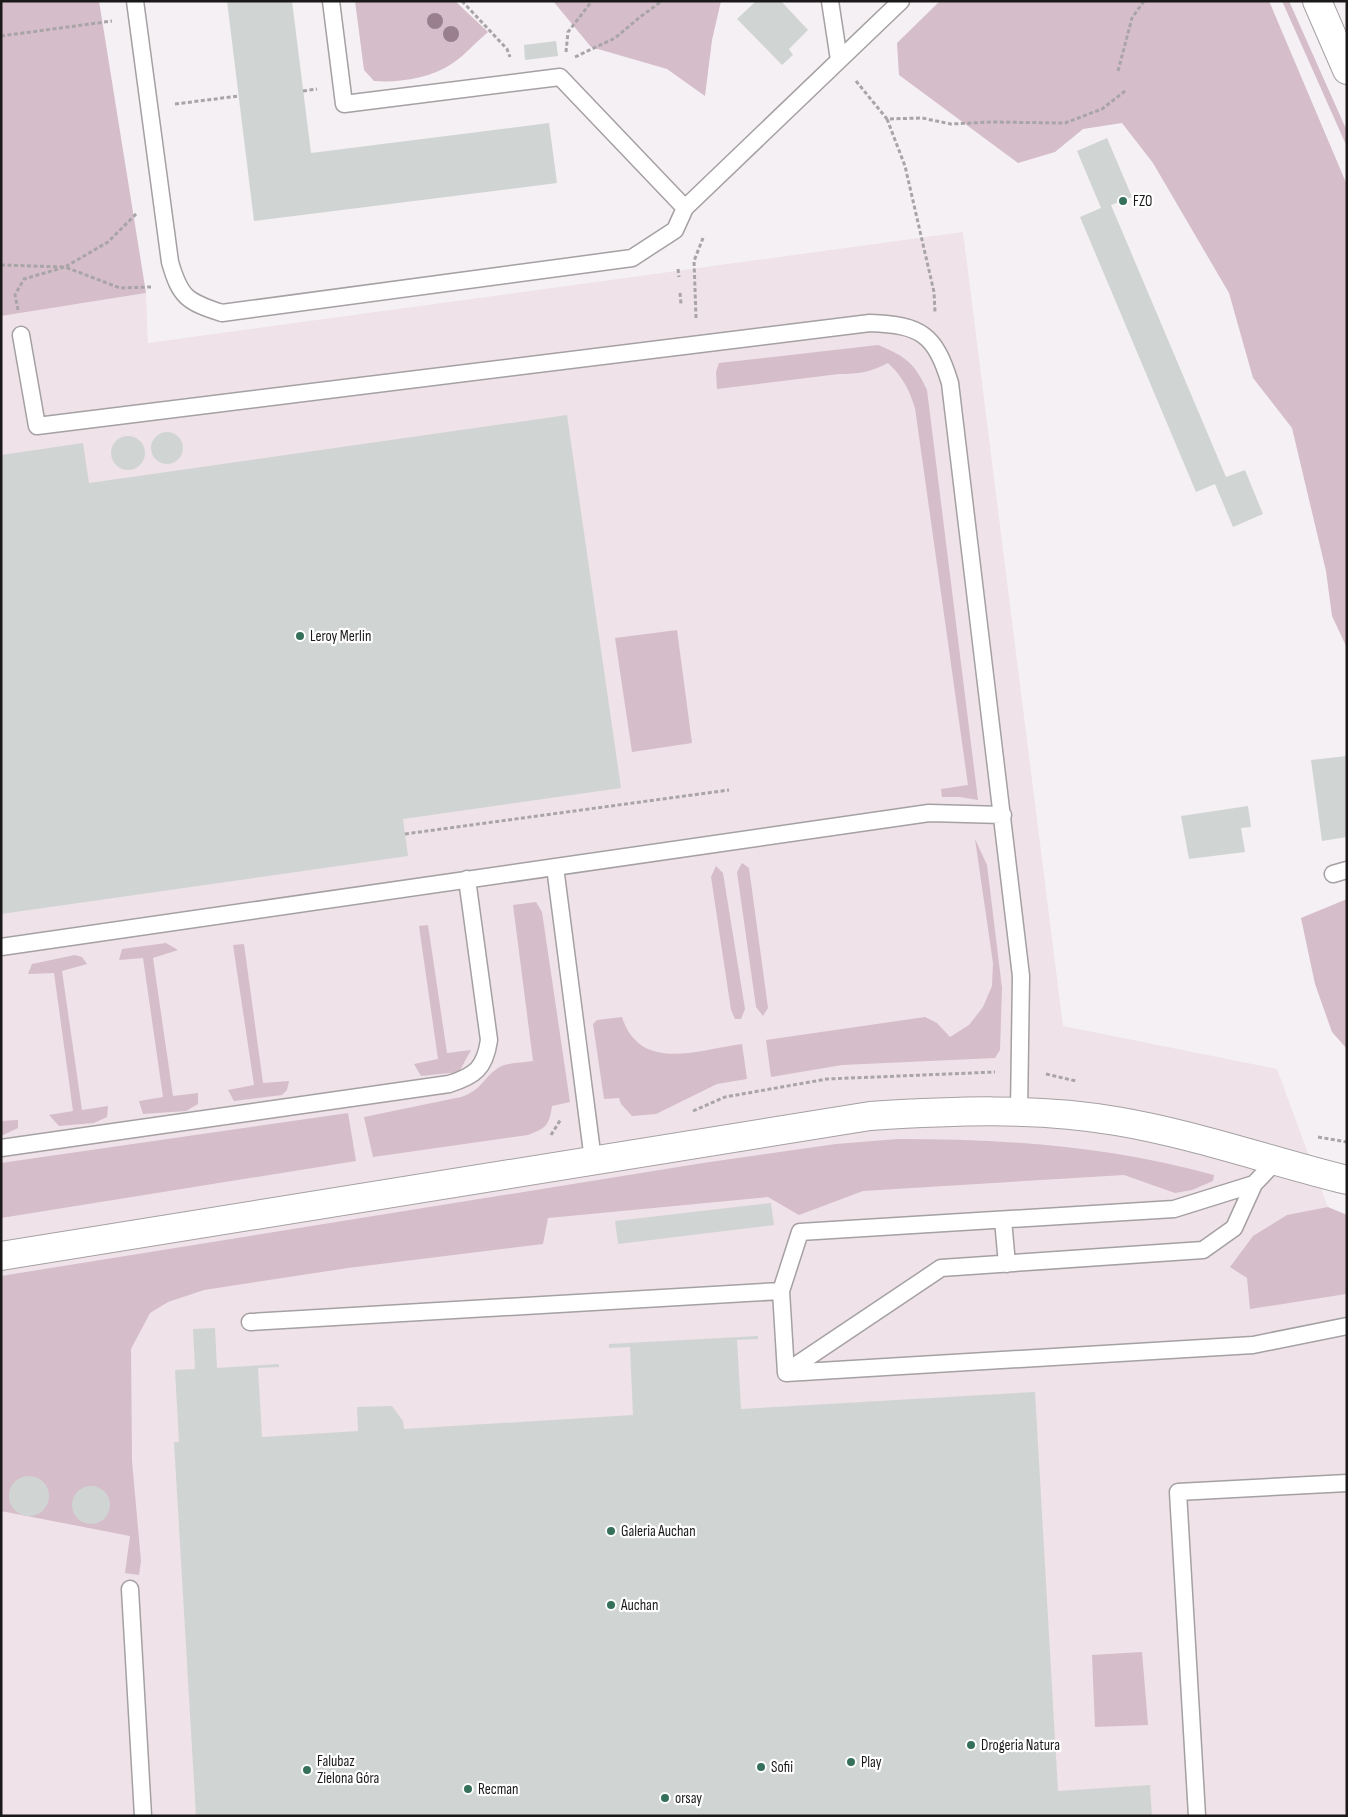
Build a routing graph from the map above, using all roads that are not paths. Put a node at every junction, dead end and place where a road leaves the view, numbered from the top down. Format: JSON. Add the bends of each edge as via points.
{"nodes":[{"id":1,"x":135,"y":1,"type":"edge"},
{"id":2,"x":332,"y":1,"type":"edge"},
{"id":3,"x":830,"y":1,"type":"edge"},
{"id":4,"x":901,"y":1,"type":"edge"},
{"id":5,"x":1317,"y":1,"type":"edge"},
{"id":6,"x":839,"y":60,"type":"junction"},
{"id":7,"x":1347,"y":70,"type":"edge"},
{"id":8,"x":685,"y":208,"type":"junction"},
{"id":9,"x":21,"y":335,"type":"road end"},
{"id":10,"x":1003,"y":815,"type":"junction"},
{"id":11,"x":555,"y":867,"type":"junction"},
{"id":12,"x":467,"y":879,"type":"junction"},
{"id":13,"x":1,"y":947,"type":"edge"},
{"id":14,"x":1019,"y":1111,"type":"junction"},
{"id":15,"x":1,"y":1148,"type":"edge"},
{"id":16,"x":593,"y":1160,"type":"junction"},
{"id":17,"x":1276,"y":1161,"type":"junction"},
{"id":18,"x":1347,"y":1180,"type":"edge"},
{"id":19,"x":1254,"y":1184,"type":"junction"},
{"id":20,"x":1003,"y":1220,"type":"junction"},
{"id":21,"x":1,"y":1256,"type":"edge"},
{"id":22,"x":1007,"y":1264,"type":"junction"},
{"id":23,"x":781,"y":1291,"type":"junction"},
{"id":24,"x":250,"y":1322,"type":"dead end"},
{"id":25,"x":1347,"y":1326,"type":"edge"},
{"id":26,"x":786,"y":1373,"type":"junction"},
{"id":27,"x":1347,"y":1483,"type":"edge"},
{"id":28,"x":130,"y":1590,"type":"dead end"},
{"id":29,"x":143,"y":1816,"type":"edge"},
{"id":30,"x":1197,"y":1816,"type":"edge"}],
"edges":[{"from":1,"to":8,"type":"lane","via":[[170,262],[177,287],[196,305],[222,313],[632,258],[675,230]]},
{"from":2,"to":8,"type":"lane","via":[[344,104],[562,70]]},
{"from":3,"to":6,"type":"lane"},
{"from":4,"to":6,"type":"lane"},
{"from":5,"to":7,"type":"street"},
{"from":6,"to":8,"type":"lane"},
{"from":9,"to":10,"type":"lane","via":[[37,426],[870,323],[900,324],[927,336],[942,358],[950,384]]},
{"from":10,"to":11,"type":"lane","via":[[929,813]]},
{"from":10,"to":14,"type":"lane","via":[[1021,976]]},
{"from":11,"to":12,"type":"lane"},
{"from":11,"to":16,"type":"lane"},
{"from":12,"to":13,"type":"lane"},
{"from":12,"to":15,"type":"lane","via":[[489,1040],[486,1056],[478,1069],[464,1079],[440,1086]]},
{"from":14,"to":16,"type":"street","via":[[963,1110],[870,1116]]},
{"from":14,"to":17,"type":"street","via":[[1115,1121],[1208,1141]]},
{"from":16,"to":21,"type":"street"},
{"from":17,"to":18,"type":"street"},
{"from":17,"to":19,"type":"lane"},
{"from":19,"to":20,"type":"lane","via":[[1174,1209]]},
{"from":19,"to":22,"type":"lane","via":[[1234,1228],[1202,1250]]},
{"from":20,"to":22,"type":"lane"},
{"from":20,"to":23,"type":"lane","via":[[800,1232]]},
{"from":22,"to":26,"type":"lane","via":[[940,1268]]},
{"from":23,"to":24,"type":"lane"},
{"from":23,"to":26,"type":"lane"},
{"from":25,"to":26,"type":"lane","via":[[1253,1345]]},
{"from":27,"to":30,"type":"lane","via":[[1178,1492]]},
{"from":28,"to":29,"type":"lane"}]}
